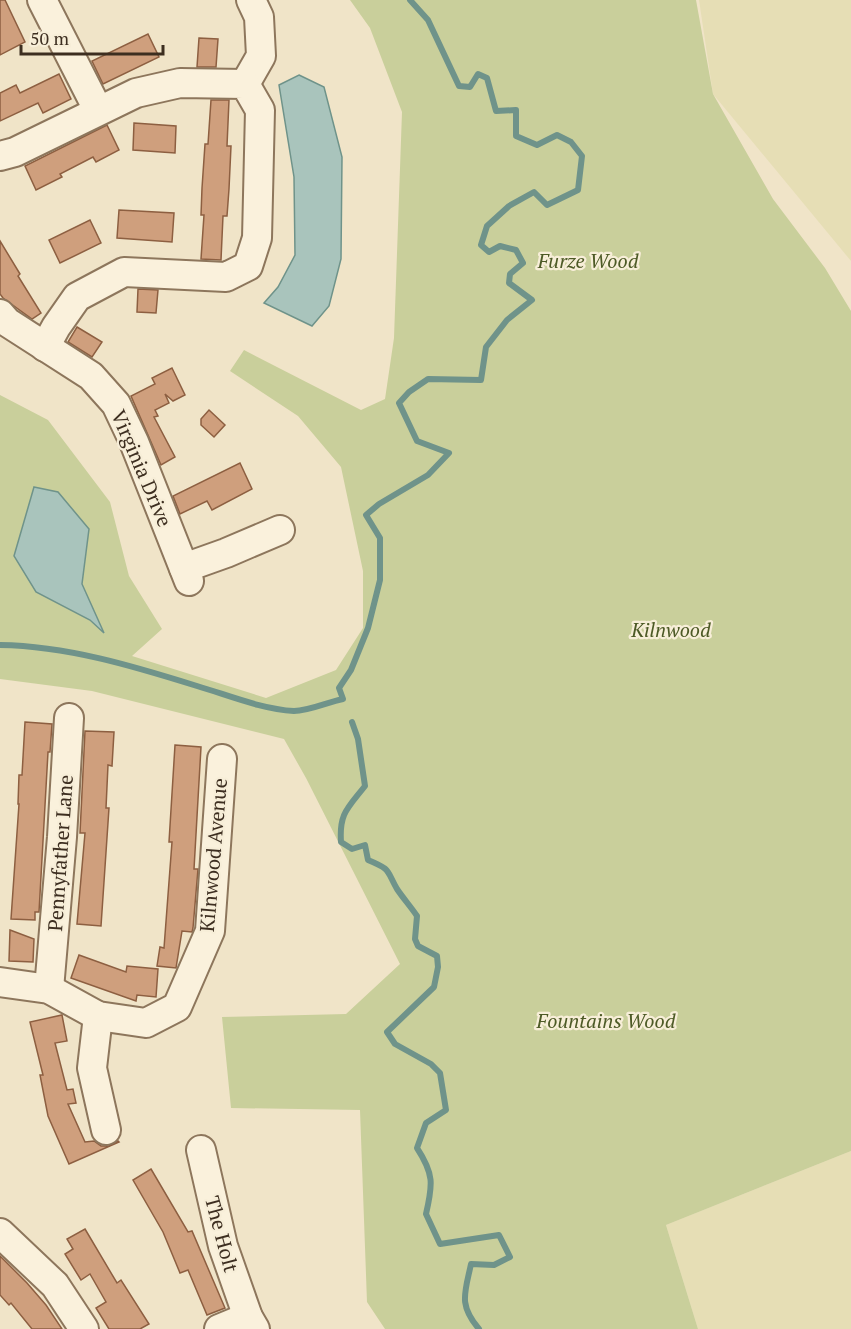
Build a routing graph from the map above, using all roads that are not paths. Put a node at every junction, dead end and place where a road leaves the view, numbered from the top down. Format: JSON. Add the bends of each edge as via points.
{"nodes":[{"id":1,"x":42,"y":0,"type":"edge"},
{"id":2,"x":251,"y":0,"type":"edge"},
{"id":3,"x":245,"y":84,"type":"junction"},
{"id":4,"x":98,"y":110,"type":"junction"},
{"id":5,"x":0,"y":156,"type":"edge"},
{"id":6,"x":0,"y":314,"type":"edge"},
{"id":7,"x":45,"y":347,"type":"junction"},
{"id":8,"x":280,"y":530,"type":"dead end"},
{"id":9,"x":69,"y":718,"type":"dead end"},
{"id":10,"x":222,"y":759,"type":"dead end"},
{"id":11,"x":0,"y":982,"type":"edge"},
{"id":12,"x":49,"y":988,"type":"junction"},
{"id":13,"x":98,"y":1016,"type":"junction"},
{"id":14,"x":106,"y":1130,"type":"dead end"},
{"id":15,"x":201,"y":1150,"type":"dead end"},
{"id":16,"x":0,"y":1233,"type":"edge"},
{"id":17,"x":251,"y":1323,"type":"edge"},
{"id":18,"x":84,"y":1329,"type":"edge"},
{"id":19,"x":219,"y":1329,"type":"edge"}],
"edges":[{"from":1,"to":4,"type":"street"},
{"from":2,"to":3,"type":"street","via":[[259,17],[261,56]]},
{"from":3,"to":4,"type":"street","via":[[180,83],[136,93]]},
{"from":3,"to":7,"type":"street","via":[[260,110],[258,238],[248,266],[226,278],[124,272],[77,297]]},
{"from":4,"to":5,"type":"street"},
{"from":6,"to":7,"type":"street","name":"Virginia Drive"},
{"from":7,"to":8,"type":"street","name":"Virginia Drive","via":[[91,376],[116,404],[186,574]]},
{"from":9,"to":12,"type":"street","name":"Pennyfather Lane"},
{"from":10,"to":13,"type":"street","name":"Kilnwood Avenue","via":[[210,931],[177,1006],[146,1023]]},
{"from":11,"to":12,"type":"street","name":"Kilnwood Avenue"},
{"from":12,"to":13,"type":"street","name":"Kilnwood Avenue"},
{"from":13,"to":14,"type":"street","via":[[92,1068]]},
{"from":15,"to":17,"type":"street","name":"The Holt","via":[[223,1246]]},
{"from":16,"to":18,"type":"street","via":[[55,1285]]},
{"from":17,"to":19,"type":"street","name":"The Holt"}]}
